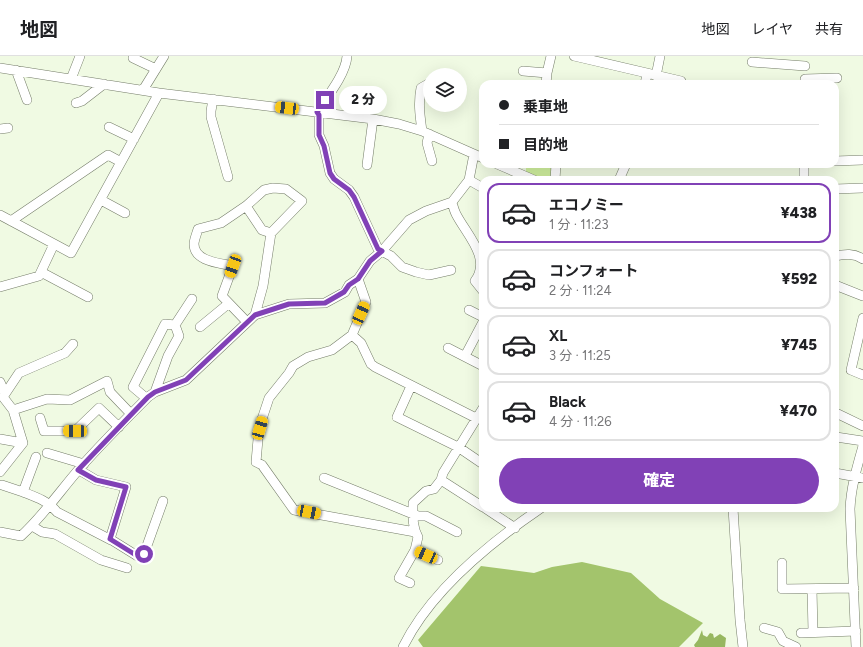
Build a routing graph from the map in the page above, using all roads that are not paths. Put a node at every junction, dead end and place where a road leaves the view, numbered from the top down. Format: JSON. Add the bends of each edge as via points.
{"nodes":[{"id":1,"x":80,"y":56,"type":"edge"},
{"id":2,"x":164,"y":56,"type":"edge"},
{"id":3,"x":347,"y":56,"type":"edge"},
{"id":4,"x":551,"y":56,"type":"edge"},
{"id":5,"x":574,"y":56,"type":"edge"},
{"id":6,"x":660,"y":56,"type":"edge"},
{"id":7,"x":804,"y":56,"type":"edge"},
{"id":8,"x":133,"y":58,"type":"dead end"},
{"id":9,"x":752,"y":62,"type":"dead end"},
{"id":10,"x":805,"y":66,"type":"junction"},
{"id":11,"x":0,"y":68,"type":"edge"},
{"id":12,"x":156,"y":69,"type":"junction"},
{"id":13,"x":16,"y":70,"type":"junction"},
{"id":14,"x":523,"y":71,"type":"dead end"},
{"id":15,"x":547,"y":73,"type":"junction"},
{"id":16,"x":652,"y":75,"type":"junction"},
{"id":17,"x":837,"y":78,"type":"dead end"},
{"id":18,"x":71,"y":79,"type":"junction"},
{"id":19,"x":546,"y":80,"type":"edge"},
{"id":20,"x":648,"y":80,"type":"edge"},
{"id":21,"x":676,"y":80,"type":"edge"},
{"id":22,"x":805,"y":80,"type":"edge"},
{"id":23,"x":816,"y":80,"type":"edge"},
{"id":24,"x":104,"y":84,"type":"junction"},
{"id":25,"x":423,"y":87,"type":"edge"},
{"id":26,"x":143,"y":90,"type":"junction"},
{"id":27,"x":159,"y":93,"type":"junction"},
{"id":28,"x":213,"y":99,"type":"junction"},
{"id":29,"x":27,"y":100,"type":"dead end"},
{"id":30,"x":76,"y":103,"type":"dead end"},
{"id":31,"x":317,"y":112,"type":"junction"},
{"id":32,"x":373,"y":119,"type":"junction"},
{"id":33,"x":109,"y":127,"type":"dead end"},
{"id":34,"x":426,"y":132,"type":"junction"},
{"id":35,"x":134,"y":138,"type":"junction"},
{"id":36,"x":474,"y":154,"type":"junction"},
{"id":37,"x":479,"y":156,"type":"edge"},
{"id":38,"x":863,"y":160,"type":"edge"},
{"id":39,"x":432,"y":161,"type":"dead end"},
{"id":40,"x":839,"y":161,"type":"edge"},
{"id":41,"x":121,"y":162,"type":"junction"},
{"id":42,"x":367,"y":165,"type":"dead end"},
{"id":43,"x":519,"y":169,"type":"edge"},
{"id":44,"x":529,"y":176,"type":"edge"},
{"id":45,"x":228,"y":177,"type":"dead end"},
{"id":46,"x":470,"y":180,"type":"junction"},
{"id":47,"x":479,"y":186,"type":"edge"},
{"id":48,"x":863,"y":188,"type":"edge"},
{"id":49,"x":839,"y":189,"type":"edge"},
{"id":50,"x":101,"y":200,"type":"junction"},
{"id":51,"x":452,"y":202,"type":"junction"},
{"id":52,"x":246,"y":206,"type":"junction"},
{"id":53,"x":125,"y":213,"type":"dead end"},
{"id":54,"x":0,"y":215,"type":"edge"},
{"id":55,"x":11,"y":221,"type":"junction"},
{"id":56,"x":271,"y":234,"type":"junction"},
{"id":57,"x":54,"y":244,"type":"junction"},
{"id":58,"x":382,"y":251,"type":"junction"},
{"id":59,"x":479,"y":254,"type":"edge"},
{"id":60,"x":839,"y":255,"type":"edge"},
{"id":61,"x":863,"y":259,"type":"edge"},
{"id":62,"x":451,"y":270,"type":"dead end"},
{"id":63,"x":40,"y":272,"type":"junction"},
{"id":64,"x":479,"y":276,"type":"edge"},
{"id":65,"x":358,"y":279,"type":"junction"},
{"id":66,"x":479,"y":286,"type":"edge"},
{"id":67,"x":0,"y":287,"type":"edge"},
{"id":68,"x":839,"y":287,"type":"edge"},
{"id":69,"x":863,"y":296,"type":"edge"},
{"id":70,"x":88,"y":297,"type":"dead end"},
{"id":71,"x":192,"y":299,"type":"dead end"},
{"id":72,"x":228,"y":304,"type":"junction"},
{"id":73,"x":469,"y":310,"type":"dead end"},
{"id":74,"x":255,"y":315,"type":"junction"},
{"id":75,"x":479,"y":315,"type":"edge"},
{"id":76,"x":863,"y":318,"type":"edge"},
{"id":77,"x":247,"y":322,"type":"junction"},
{"id":78,"x":176,"y":325,"type":"junction"},
{"id":79,"x":200,"y":328,"type":"dead end"},
{"id":80,"x":479,"y":330,"type":"edge"},
{"id":81,"x":352,"y":335,"type":"junction"},
{"id":82,"x":73,"y":344,"type":"dead end"},
{"id":83,"x":448,"y":348,"type":"dead end"},
{"id":84,"x":465,"y":356,"type":"junction"},
{"id":85,"x":479,"y":364,"type":"edge"},
{"id":86,"x":863,"y":375,"type":"edge"},
{"id":87,"x":0,"y":382,"type":"edge"},
{"id":88,"x":411,"y":386,"type":"junction"},
{"id":89,"x":155,"y":392,"type":"junction"},
{"id":90,"x":3,"y":395,"type":"edge"},
{"id":91,"x":146,"y":398,"type":"junction"},
{"id":92,"x":13,"y":410,"type":"junction"},
{"id":93,"x":479,"y":413,"type":"edge"},
{"id":94,"x":131,"y":414,"type":"junction"},
{"id":95,"x":839,"y":414,"type":"edge"},
{"id":96,"x":479,"y":415,"type":"edge"},
{"id":97,"x":40,"y":418,"type":"dead end"},
{"id":98,"x":863,"y":426,"type":"edge"},
{"id":99,"x":119,"y":427,"type":"junction"},
{"id":100,"x":839,"y":437,"type":"edge"},
{"id":101,"x":0,"y":439,"type":"edge"},
{"id":102,"x":863,"y":441,"type":"edge"},
{"id":103,"x":23,"y":443,"type":"junction"},
{"id":104,"x":863,"y":446,"type":"edge"},
{"id":105,"x":458,"y":447,"type":"junction"},
{"id":106,"x":47,"y":453,"type":"dead end"},
{"id":107,"x":36,"y":457,"type":"dead end"},
{"id":108,"x":479,"y":461,"type":"edge"},
{"id":109,"x":81,"y":467,"type":"junction"},
{"id":110,"x":0,"y":472,"type":"edge"},
{"id":111,"x":839,"y":474,"type":"edge"},
{"id":112,"x":324,"y":478,"type":"dead end"},
{"id":113,"x":858,"y":478,"type":"edge"},
{"id":114,"x":441,"y":480,"type":"junction"},
{"id":115,"x":2,"y":485,"type":"dead end"},
{"id":116,"x":24,"y":492,"type":"junction"},
{"id":117,"x":163,"y":501,"type":"dead end"},
{"id":118,"x":479,"y":504,"type":"edge"},
{"id":119,"x":51,"y":505,"type":"junction"},
{"id":120,"x":491,"y":512,"type":"edge"},
{"id":121,"x":537,"y":512,"type":"edge"},
{"id":122,"x":733,"y":512,"type":"edge"},
{"id":123,"x":413,"y":514,"type":"junction"},
{"id":124,"x":32,"y":526,"type":"junction"},
{"id":125,"x":515,"y":528,"type":"junction"},
{"id":126,"x":0,"y":532,"type":"edge"},
{"id":127,"x":415,"y":532,"type":"junction"},
{"id":128,"x":457,"y":532,"type":"dead end"},
{"id":129,"x":111,"y":540,"type":"junction"},
{"id":130,"x":415,"y":550,"type":"junction"},
{"id":131,"x":438,"y":560,"type":"dead end"},
{"id":132,"x":782,"y":563,"type":"dead end"},
{"id":133,"x":127,"y":568,"type":"dead end"},
{"id":134,"x":863,"y":582,"type":"edge"},
{"id":135,"x":410,"y":584,"type":"dead end"},
{"id":136,"x":853,"y":585,"type":"junction"},
{"id":137,"x":812,"y":589,"type":"junction"},
{"id":138,"x":858,"y":626,"type":"edge"},
{"id":139,"x":764,"y":628,"type":"dead end"},
{"id":140,"x":813,"y":632,"type":"junction"},
{"id":141,"x":801,"y":633,"type":"dead end"},
{"id":142,"x":403,"y":647,"type":"edge"},
{"id":143,"x":743,"y":647,"type":"edge"},
{"id":144,"x":796,"y":647,"type":"edge"},
{"id":145,"x":856,"y":647,"type":"edge"}],
"edges":[{"from":1,"to":18,"type":"street"},
{"from":2,"to":12,"type":"street"},
{"from":3,"to":31,"type":"street","via":[[339,77]]},
{"from":4,"to":15,"type":"street"},
{"from":5,"to":16,"type":"street"},
{"from":6,"to":16,"type":"street"},
{"from":7,"to":10,"type":"street"},
{"from":8,"to":12,"type":"street"},
{"from":9,"to":10,"type":"street"},
{"from":10,"to":22,"type":"street"},
{"from":11,"to":13,"type":"street"},
{"from":12,"to":26,"type":"street"},
{"from":13,"to":18,"type":"street"},
{"from":13,"to":29,"type":"street"},
{"from":14,"to":15,"type":"street"},
{"from":15,"to":19,"type":"street"},
{"from":16,"to":20,"type":"street"},
{"from":16,"to":21,"type":"street"},
{"from":17,"to":23,"type":"street"},
{"from":18,"to":24,"type":"street"},
{"from":24,"to":26,"type":"street"},
{"from":24,"to":30,"type":"street"},
{"from":25,"to":34,"type":"street","via":[[418,108]]},
{"from":26,"to":27,"type":"street"},
{"from":27,"to":28,"type":"street"},
{"from":27,"to":35,"type":"street"},
{"from":28,"to":31,"type":"street"},
{"from":28,"to":45,"type":"street","via":[[211,117]]},
{"from":31,"to":32,"type":"street"},
{"from":31,"to":58,"type":"street","via":[[319,135],[330,173],[354,197],[378,249]]},
{"from":32,"to":34,"type":"street"},
{"from":32,"to":42,"type":"street"},
{"from":33,"to":35,"type":"street"},
{"from":34,"to":36,"type":"street"},
{"from":34,"to":39,"type":"street"},
{"from":35,"to":41,"type":"street"},
{"from":36,"to":37,"type":"street"},
{"from":36,"to":46,"type":"street"},
{"from":38,"to":40,"type":"street"},
{"from":41,"to":50,"type":"street"},
{"from":41,"to":55,"type":"street","via":[[108,155]]},
{"from":43,"to":44,"type":"street"},
{"from":46,"to":47,"type":"street"},
{"from":46,"to":51,"type":"street"},
{"from":48,"to":49,"type":"street"},
{"from":50,"to":53,"type":"street"},
{"from":50,"to":57,"type":"street","via":[[71,253]]},
{"from":51,"to":58,"type":"street","via":[[409,220]]},
{"from":51,"to":59,"type":"street","via":[[455,213]]},
{"from":52,"to":56,"type":"street","via":[[262,230]]},
{"from":52,"to":56,"type":"street","via":[[264,190],[273,188],[286,189],[302,201]]},
{"from":52,"to":72,"type":"street","via":[[221,223],[198,229],[194,244],[195,250],[203,259],[233,266],[222,296]]},
{"from":54,"to":55,"type":"street"},
{"from":55,"to":57,"type":"street"},
{"from":56,"to":74,"type":"street","via":[[263,286]]},
{"from":57,"to":63,"type":"street"},
{"from":58,"to":62,"type":"street","via":[[402,267],[416,272],[429,275]]},
{"from":58,"to":65,"type":"street","via":[[370,261]]},
{"from":60,"to":61,"type":"street","via":[[851,254]]},
{"from":63,"to":67,"type":"street","via":[[39,276]]},
{"from":63,"to":70,"type":"street"},
{"from":64,"to":66,"type":"street","via":[[475,281]]},
{"from":65,"to":74,"type":"street","via":[[344,292],[325,303],[289,304]]},
{"from":65,"to":81,"type":"street","via":[[366,302]]},
{"from":68,"to":69,"type":"street"},
{"from":71,"to":78,"type":"street"},
{"from":72,"to":77,"type":"street"},
{"from":72,"to":79,"type":"street"},
{"from":73,"to":75,"type":"street"},
{"from":74,"to":77,"type":"street"},
{"from":76,"to":86,"type":"street","via":[[851,370]]},
{"from":77,"to":89,"type":"street","via":[[186,380]]},
{"from":78,"to":89,"type":"street","via":[[179,336],[168,356]]},
{"from":78,"to":91,"type":"street","via":[[165,324],[133,387]]},
{"from":80,"to":84,"type":"street"},
{"from":81,"to":88,"type":"street","via":[[361,343],[374,368]]},
{"from":81,"to":127,"type":"street","via":[[332,350],[308,357],[293,366],[269,398],[260,428],[256,462],[262,464],[294,510]]},
{"from":82,"to":90,"type":"street","via":[[65,353],[19,373]]},
{"from":83,"to":84,"type":"street"},
{"from":84,"to":85,"type":"street"},
{"from":87,"to":90,"type":"street"},
{"from":88,"to":93,"type":"street"},
{"from":88,"to":105,"type":"street","via":[[397,417]]},
{"from":89,"to":91,"type":"street"},
{"from":90,"to":92,"type":"street"},
{"from":91,"to":94,"type":"street"},
{"from":92,"to":94,"type":"street","via":[[47,399],[70,400],[107,381],[110,392]]},
{"from":92,"to":103,"type":"street"},
{"from":94,"to":99,"type":"street"},
{"from":95,"to":98,"type":"street"},
{"from":96,"to":105,"type":"street"},
{"from":97,"to":99,"type":"street","via":[[44,431],[75,431],[99,408]]},
{"from":99,"to":109,"type":"street"},
{"from":100,"to":102,"type":"street"},
{"from":101,"to":103,"type":"street"},
{"from":103,"to":110,"type":"street"},
{"from":104,"to":113,"type":"street"},
{"from":105,"to":108,"type":"street"},
{"from":105,"to":114,"type":"street"},
{"from":106,"to":109,"type":"street"},
{"from":107,"to":116,"type":"street"},
{"from":109,"to":119,"type":"street"},
{"from":109,"to":129,"type":"street","via":[[96,480],[126,487]]},
{"from":111,"to":113,"type":"street"},
{"from":112,"to":123,"type":"street"},
{"from":113,"to":136,"type":"street","via":[[851,492],[850,508]]},
{"from":114,"to":118,"type":"street"},
{"from":114,"to":123,"type":"street","via":[[434,489],[426,491],[413,503]]},
{"from":115,"to":116,"type":"street"},
{"from":116,"to":119,"type":"street"},
{"from":117,"to":129,"type":"street","via":[[144,554],[139,557]]},
{"from":119,"to":124,"type":"street"},
{"from":119,"to":129,"type":"street","via":[[57,512]]},
{"from":120,"to":125,"type":"street"},
{"from":121,"to":125,"type":"street"},
{"from":122,"to":143,"type":"street"},
{"from":123,"to":127,"type":"street"},
{"from":123,"to":128,"type":"street","via":[[426,516]]},
{"from":124,"to":126,"type":"street","via":[[21,536]]},
{"from":124,"to":133,"type":"street","via":[[42,532],[55,534],[101,560]]},
{"from":125,"to":142,"type":"street","via":[[482,552],[436,596]]},
{"from":127,"to":130,"type":"street","via":[[418,537]]},
{"from":130,"to":131,"type":"street"},
{"from":130,"to":135,"type":"street","via":[[400,578]]},
{"from":132,"to":137,"type":"street","via":[[782,589]]},
{"from":134,"to":136,"type":"street"},
{"from":136,"to":137,"type":"street"},
{"from":136,"to":138,"type":"street"},
{"from":137,"to":140,"type":"street"},
{"from":138,"to":140,"type":"street"},
{"from":138,"to":145,"type":"street"},
{"from":139,"to":144,"type":"street","via":[[778,632],[783,641]]},
{"from":140,"to":141,"type":"street"}]}
